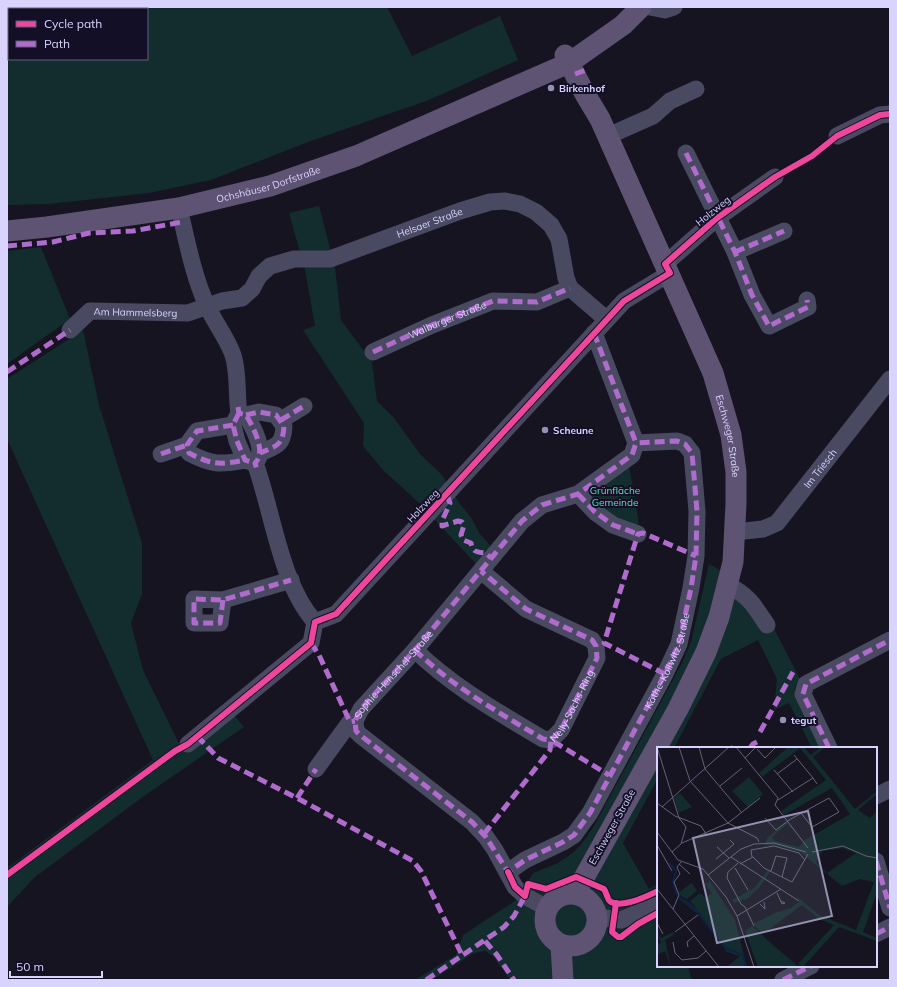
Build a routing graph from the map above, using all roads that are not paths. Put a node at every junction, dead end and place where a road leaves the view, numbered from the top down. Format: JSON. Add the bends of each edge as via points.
{"nodes":[{"id":1,"x":641,"y":7,"type":"edge"},
{"id":2,"x":650,"y":7,"type":"edge"},
{"id":3,"x":674,"y":7,"type":"edge"},
{"id":4,"x":573,"y":56,"type":"junction"},
{"id":5,"x":696,"y":89,"type":"dead end"},
{"id":6,"x":890,"y":114,"type":"edge"},
{"id":7,"x":604,"y":128,"type":"junction"},
{"id":8,"x":837,"y":136,"type":"dead end"},
{"id":9,"x":686,"y":153,"type":"dead end"},
{"id":10,"x":775,"y":177,"type":"dead end"},
{"id":11,"x":179,"y":208,"type":"junction"},
{"id":12,"x":718,"y":218,"type":"junction"},
{"id":13,"x":7,"y":231,"type":"edge"},
{"id":14,"x":784,"y":231,"type":"dead end"},
{"id":15,"x":734,"y":252,"type":"junction"},
{"id":16,"x":668,"y":268,"type":"junction"},
{"id":17,"x":570,"y":288,"type":"junction"},
{"id":18,"x":807,"y":300,"type":"dead end"},
{"id":19,"x":207,"y":306,"type":"junction"},
{"id":20,"x":606,"y":320,"type":"junction"},
{"id":21,"x":70,"y":330,"type":"dead end"},
{"id":22,"x":594,"y":333,"type":"junction"},
{"id":23,"x":373,"y":352,"type":"dead end"},
{"id":24,"x":890,"y":379,"type":"edge"},
{"id":25,"x":304,"y":406,"type":"dead end"},
{"id":26,"x":239,"y":418,"type":"junction"},
{"id":27,"x":281,"y":420,"type":"junction"},
{"id":28,"x":636,"y":443,"type":"junction"},
{"id":29,"x":187,"y":445,"type":"junction"},
{"id":30,"x":161,"y":454,"type":"dead end"},
{"id":31,"x":253,"y":459,"type":"junction"},
{"id":32,"x":578,"y":494,"type":"junction"},
{"id":33,"x":735,"y":532,"type":"junction"},
{"id":34,"x":638,"y":534,"type":"dead end"},
{"id":35,"x":481,"y":571,"type":"junction"},
{"id":36,"x":291,"y":580,"type":"junction"},
{"id":37,"x":728,"y":586,"type":"junction"},
{"id":38,"x":223,"y":600,"type":"dead end"},
{"id":39,"x":315,"y":622,"type":"junction"},
{"id":40,"x":767,"y":625,"type":"dead end"},
{"id":41,"x":890,"y":640,"type":"edge"},
{"id":42,"x":415,"y":650,"type":"junction"},
{"id":43,"x":350,"y":722,"type":"dead end"},
{"id":44,"x":188,"y":744,"type":"dead end"},
{"id":45,"x":829,"y":747,"type":"edge"},
{"id":46,"x":316,"y":769,"type":"dead end"},
{"id":47,"x":890,"y":789,"type":"edge"},
{"id":48,"x":877,"y":796,"type":"edge"},
{"id":49,"x":877,"y":864,"type":"edge"},
{"id":50,"x":508,"y":872,"type":"junction"},
{"id":51,"x":587,"y":904,"type":"junction"},
{"id":52,"x":657,"y":905,"type":"edge"},
{"id":53,"x":548,"y":908,"type":"junction"},
{"id":54,"x":890,"y":908,"type":"edge"},
{"id":55,"x":890,"y":927,"type":"edge"},
{"id":56,"x":877,"y":934,"type":"edge"},
{"id":57,"x":569,"y":946,"type":"junction"},
{"id":58,"x":810,"y":967,"type":"edge"},
{"id":59,"x":563,"y":980,"type":"edge"},
{"id":60,"x":572,"y":980,"type":"edge"},
{"id":61,"x":783,"y":980,"type":"edge"}],
"edges":[{"from":1,"to":4,"type":"main road","name":"Ochshäuser Dorfstraße","via":[[623,25]]},
{"from":2,"to":3,"type":"street","via":[[665,10]]},
{"from":4,"to":7,"type":"main road","name":"Eschweger Straße"},
{"from":4,"to":11,"type":"main road","name":"Ochshäuser Dorfstraße","via":[[532,81],[356,156],[270,186]]},
{"from":5,"to":7,"type":"street","via":[[670,101],[653,116]]},
{"from":6,"to":8,"type":"street","via":[[880,115]]},
{"from":7,"to":16,"type":"main road","name":"Eschweger Straße"},
{"from":9,"to":12,"type":"street","name":"Holzweg"},
{"from":10,"to":12,"type":"street","name":"Holzweg"},
{"from":11,"to":13,"type":"main road","name":"Ochshäuser Dorfstraße"},
{"from":11,"to":19,"type":"street","via":[[185,238]]},
{"from":12,"to":15,"type":"street","name":"Holzweg"},
{"from":12,"to":16,"type":"street","name":"Holzweg"},
{"from":14,"to":15,"type":"street"},
{"from":15,"to":18,"type":"street","name":"Holzweg","via":[[752,295],[769,326],[808,307]]},
{"from":16,"to":20,"type":"street","name":"Holzweg","via":[[624,301]]},
{"from":16,"to":33,"type":"main road","name":"Eschweger Straße","via":[[713,373],[726,416],[736,472]]},
{"from":17,"to":19,"type":"street","name":"Helsaer Straße","via":[[559,239],[551,225],[536,212],[520,204],[505,201],[490,202],[330,259],[294,259],[270,266],[242,298]]},
{"from":17,"to":20,"type":"street"},
{"from":17,"to":23,"type":"street","name":"Walburger Straße","via":[[537,302],[493,301]]},
{"from":19,"to":21,"type":"street","name":"Am Hammelsberg","via":[[188,313],[90,311]]},
{"from":19,"to":26,"type":"street","via":[[233,356]]},
{"from":20,"to":22,"type":"street","name":"Holzweg"},
{"from":22,"to":28,"type":"street"},
{"from":22,"to":39,"type":"street","name":"Holzweg","via":[[336,614]]},
{"from":24,"to":33,"type":"street","name":"Im Triesch","via":[[777,523],[763,529]]},
{"from":25,"to":27,"type":"street"},
{"from":26,"to":27,"type":"street","via":[[263,412]]},
{"from":26,"to":29,"type":"street","via":[[197,431]]},
{"from":26,"to":31,"type":"street","via":[[236,441]]},
{"from":27,"to":31,"type":"street","via":[[284,438],[278,446]]},
{"from":28,"to":32,"type":"street","name":"Sophie-Henschel-Straße","via":[[630,456]]},
{"from":28,"to":50,"type":"street","name":"Käthe-Kollwitz-Straße","via":[[677,441],[685,444],[692,453],[696,556],[679,644],[590,813],[574,835],[525,860]]},
{"from":29,"to":30,"type":"street"},
{"from":29,"to":31,"type":"street","via":[[189,453],[204,460],[223,464]]},
{"from":31,"to":36,"type":"street"},
{"from":32,"to":34,"type":"street","via":[[595,512],[613,525]]},
{"from":32,"to":35,"type":"street","name":"Sophie-Henschel-Straße","via":[[542,505],[527,517]]},
{"from":33,"to":37,"type":"main road","name":"Eschweger Straße"},
{"from":35,"to":42,"type":"street","name":"Sophie-Henschel-Straße"},
{"from":35,"to":42,"type":"street","name":"Nelly-Sachs-Ring","via":[[526,609],[592,640],[596,646],[596,658],[561,730],[551,740],[543,739],[470,696]]},
{"from":36,"to":38,"type":"street"},
{"from":36,"to":39,"type":"street","via":[[304,610]]},
{"from":37,"to":40,"type":"street","via":[[741,591]]},
{"from":37,"to":51,"type":"main road","name":"Eschweger Straße","via":[[719,617],[698,668],[650,760]]},
{"from":39,"to":44,"type":"street","via":[[311,643]]},
{"from":41,"to":45,"type":"street","via":[[806,684],[803,694]]},
{"from":42,"to":50,"type":"street","name":"Sophie-Henschel-Straße","via":[[361,709],[355,721],[356,731],[472,822],[486,837]]},
{"from":43,"to":46,"type":"street"},
{"from":47,"to":48,"type":"street"},
{"from":49,"to":54,"type":"street"},
{"from":50,"to":53,"type":"street","name":"Sophie-Henschel-Straße","via":[[515,887],[525,896]]},
{"from":51,"to":52,"type":"street","via":[[621,920]]},
{"from":51,"to":53,"type":"main road","via":[[560,896],[551,902]]},
{"from":51,"to":57,"type":"main road","via":[[596,928],[592,935]]},
{"from":53,"to":57,"type":"main road","via":[[545,916],[546,929],[552,938]]},
{"from":55,"to":56,"type":"street"},
{"from":57,"to":59,"type":"main road"},
{"from":57,"to":60,"type":"main road"},
{"from":58,"to":61,"type":"street"}]}
